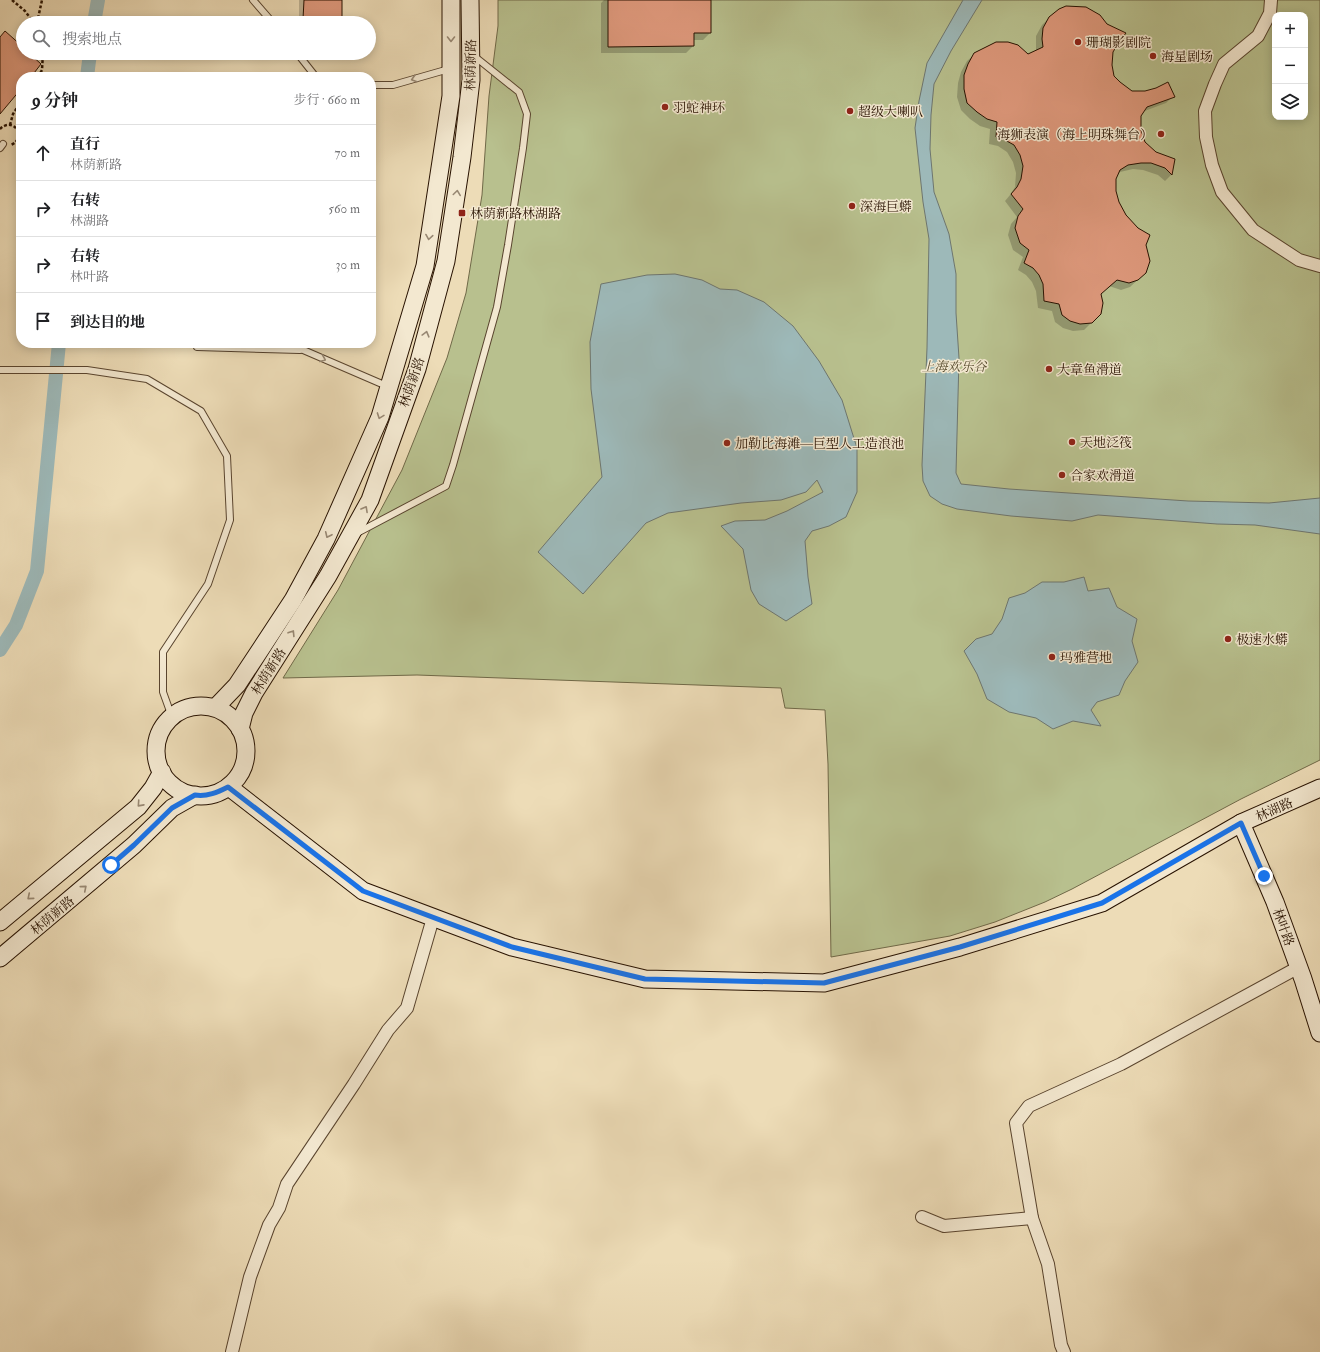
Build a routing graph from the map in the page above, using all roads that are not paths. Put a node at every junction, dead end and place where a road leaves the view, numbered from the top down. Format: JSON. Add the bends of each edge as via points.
{"nodes":[{"id":1,"x":252,"y":0,"type":"edge"},
{"id":2,"x":451,"y":0,"type":"edge"},
{"id":3,"x":470,"y":0,"type":"edge"},
{"id":4,"x":1271,"y":0,"type":"edge"},
{"id":5,"x":267,"y":16,"type":"edge"},
{"id":6,"x":471,"y":54,"type":"junction"},
{"id":7,"x":303,"y":60,"type":"edge"},
{"id":8,"x":451,"y":69,"type":"junction"},
{"id":9,"x":312,"y":72,"type":"edge"},
{"id":10,"x":376,"y":85,"type":"edge"},
{"id":11,"x":1320,"y":266,"type":"edge"},
{"id":12,"x":233,"y":348,"type":"edge"},
{"id":13,"x":298,"y":348,"type":"edge"},
{"id":14,"x":303,"y":350,"type":"junction"},
{"id":15,"x":0,"y":370,"type":"edge"},
{"id":16,"x":389,"y":387,"type":"junction"},
{"id":17,"x":349,"y":537,"type":"junction"},
{"id":18,"x":216,"y":707,"type":"junction"},
{"id":19,"x":172,"y":717,"type":"junction"},
{"id":20,"x":240,"y":729,"type":"junction"},
{"id":21,"x":162,"y":772,"type":"junction"},
{"id":22,"x":228,"y":787,"type":"junction"},
{"id":23,"x":1320,"y":788,"type":"edge"},
{"id":24,"x":195,"y":795,"type":"junction"},
{"id":25,"x":1241,"y":823,"type":"junction"},
{"id":26,"x":433,"y":918,"type":"junction"},
{"id":27,"x":0,"y":922,"type":"edge"},
{"id":28,"x":0,"y":958,"type":"edge"},
{"id":29,"x":1299,"y":967,"type":"junction"},
{"id":30,"x":1320,"y":1033,"type":"edge"},
{"id":31,"x":922,"y":1216,"type":"dead end"},
{"id":32,"x":1032,"y":1218,"type":"junction"},
{"id":33,"x":232,"y":1352,"type":"edge"},
{"id":34,"x":1064,"y":1352,"type":"edge"}],
"edges":[{"from":1,"to":5,"type":"lane"},
{"from":2,"to":8,"type":"main road","name":"林荫新路","one_way":true},
{"from":3,"to":6,"type":"main road","name":"林荫新路"},
{"from":4,"to":11,"type":"street","via":[[1270,13],[1258,36],[1224,64],[1214,84],[1205,111],[1206,137],[1212,165],[1222,192],[1253,230],[1299,260]]},
{"from":17,"to":6,"type":"main road","name":"林荫新路","one_way":true,"via":[[370,500],[417,369],[446,261],[462,157],[471,80]]},
{"from":6,"to":17,"type":"lane","via":[[519,92],[526,114],[510,238],[497,307],[446,486]]},
{"from":7,"to":9,"type":"lane"},
{"from":8,"to":10,"type":"lane","one_way":true,"via":[[393,85]]},
{"from":8,"to":16,"type":"main road","name":"林荫新路","one_way":true,"via":[[451,96],[425,266]]},
{"from":12,"to":14,"type":"lane"},
{"from":13,"to":14,"type":"lane"},
{"from":14,"to":16,"type":"lane","one_way":true},
{"from":15,"to":19,"type":"lane","via":[[87,370],[147,379],[201,411],[227,456],[230,520],[208,584],[163,652],[163,692]]},
{"from":16,"to":18,"type":"main road","name":"林荫新路","one_way":true,"via":[[380,417],[326,539],[293,600],[237,685]]},
{"from":20,"to":17,"type":"main road","name":"林荫新路","one_way":true,"via":[[244,713],[254,693],[328,576]]},
{"from":18,"to":19,"type":"main road","name":"林荫新路","via":[[194,706]]},
{"from":18,"to":20,"type":"main road","name":"林荫新路","via":[[235,720]]},
{"from":19,"to":21,"type":"main road","name":"林荫新路","via":[[160,732],[156,746],[157,761]]},
{"from":20,"to":22,"type":"main road","name":"林荫新路","via":[[247,748],[245,762],[239,776]]},
{"from":21,"to":24,"type":"main road","name":"林荫新路","via":[[172,786]]},
{"from":21,"to":27,"type":"main road","one_way":true,"via":[[138,807]]},
{"from":22,"to":24,"type":"main road","name":"林荫新路","via":[[215,794]]},
{"from":22,"to":26,"type":"main road","name":"林湖路","via":[[363,891]]},
{"from":23,"to":25,"type":"main road","name":"林湖路"},
{"from":28,"to":24,"type":"main road","name":"林荫新路","one_way":true,"via":[[134,845],[172,808]]},
{"from":25,"to":26,"type":"main road","name":"林湖路","via":[[1102,903],[960,947],[824,983],[645,979],[512,947]]},
{"from":25,"to":29,"type":"main road","name":"林叶路","via":[[1275,902]]},
{"from":26,"to":33,"type":"street","via":[[407,1008],[388,1030],[287,1184],[250,1277]]},
{"from":29,"to":30,"type":"main road","name":"林叶路"},
{"from":29,"to":32,"type":"street","via":[[1121,1064],[1029,1106],[1016,1123]]},
{"from":31,"to":32,"type":"street","via":[[944,1226]]},
{"from":32,"to":34,"type":"street","via":[[1048,1264]]}]}
